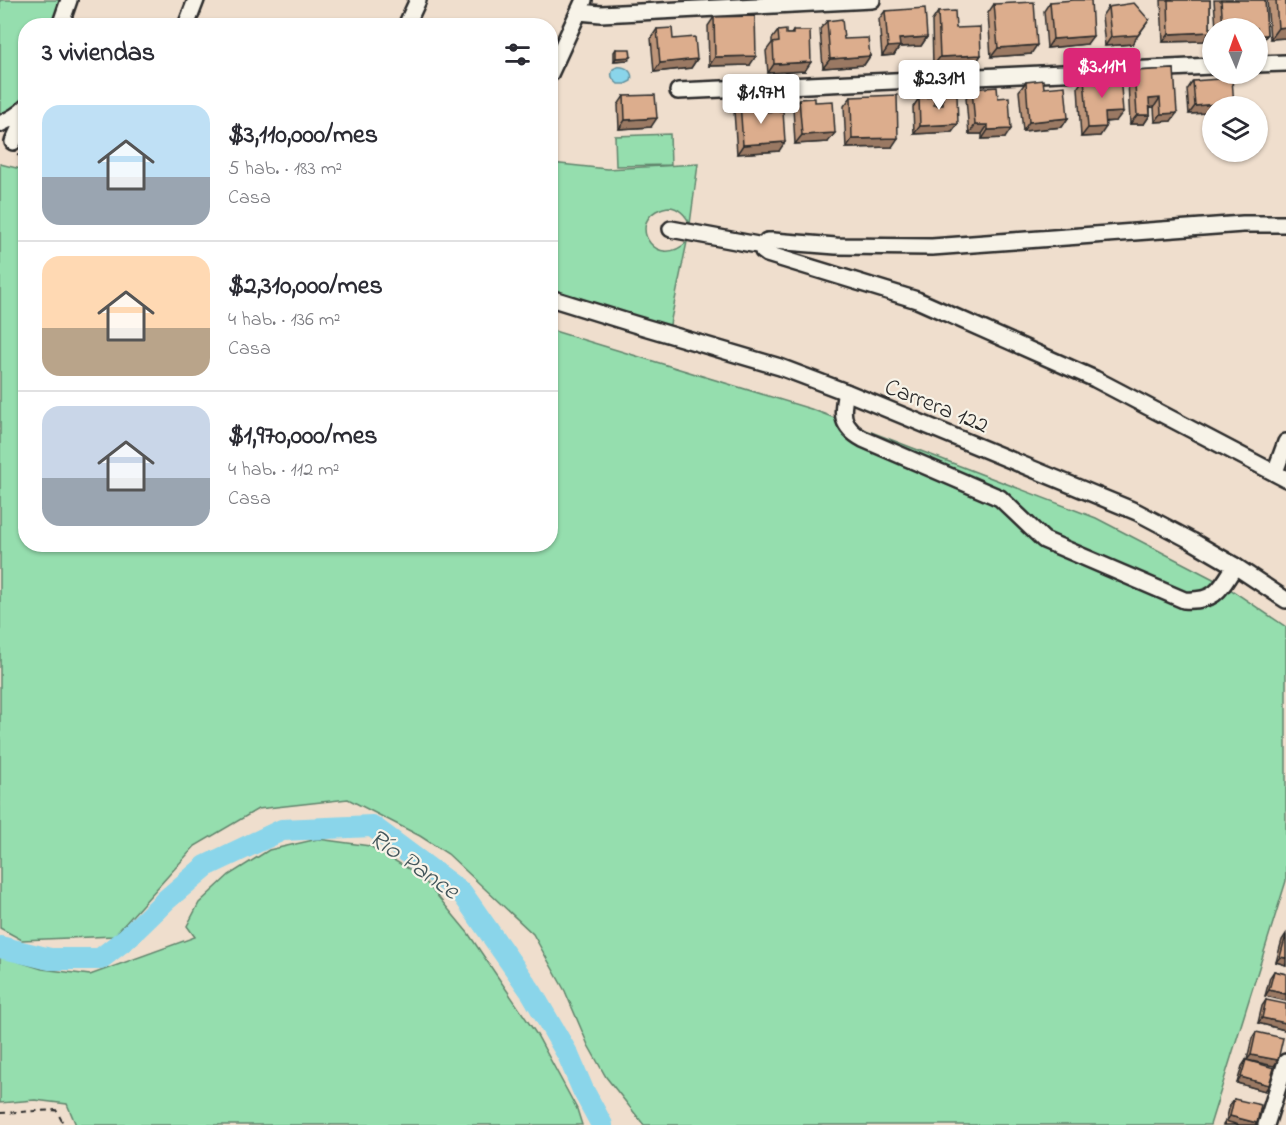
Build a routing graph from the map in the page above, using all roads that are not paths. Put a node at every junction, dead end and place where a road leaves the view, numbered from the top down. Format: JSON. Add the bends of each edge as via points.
{"nodes":[{"id":1,"x":69,"y":0,"type":"edge"},
{"id":2,"x":196,"y":0,"type":"edge"},
{"id":3,"x":418,"y":0,"type":"edge"},
{"id":4,"x":872,"y":0,"type":"edge"},
{"id":5,"x":581,"y":6,"type":"edge"},
{"id":6,"x":63,"y":18,"type":"edge"},
{"id":7,"x":190,"y":18,"type":"edge"},
{"id":8,"x":410,"y":18,"type":"edge"},
{"id":9,"x":558,"y":56,"type":"edge"},
{"id":10,"x":1286,"y":63,"type":"edge"},
{"id":11,"x":1268,"y":64,"type":"edge"},
{"id":12,"x":1202,"y":66,"type":"edge"},
{"id":13,"x":678,"y":91,"type":"dead end"},
{"id":14,"x":18,"y":113,"type":"edge"},
{"id":15,"x":0,"y":124,"type":"edge"},
{"id":16,"x":1286,"y":224,"type":"edge"},
{"id":17,"x":671,"y":229,"type":"dead end"},
{"id":18,"x":763,"y":246,"type":"junction"},
{"id":19,"x":558,"y":300,"type":"edge"},
{"id":20,"x":846,"y":392,"type":"junction"},
{"id":21,"x":1286,"y":442,"type":"edge"},
{"id":22,"x":1280,"y":475,"type":"edge"},
{"id":23,"x":1235,"y":566,"type":"junction"},
{"id":24,"x":1286,"y":600,"type":"edge"},
{"id":25,"x":1286,"y":1062,"type":"edge"},
{"id":26,"x":1281,"y":1089,"type":"edge"},
{"id":27,"x":1266,"y":1125,"type":"edge"}],
"edges":[{"from":1,"to":6,"type":"street"},
{"from":2,"to":7,"type":"street"},
{"from":3,"to":8,"type":"street"},
{"from":4,"to":5,"type":"street","via":[[601,14]]},
{"from":5,"to":9,"type":"street"},
{"from":10,"to":11,"type":"street"},
{"from":12,"to":13,"type":"street"},
{"from":14,"to":15,"type":"street"},
{"from":16,"to":18,"type":"street","via":[[932,247],[772,241]]},
{"from":17,"to":18,"type":"street"},
{"from":18,"to":22,"type":"street","via":[[767,254],[918,300],[1095,379]]},
{"from":19,"to":20,"type":"street","name":"Carrera 122"},
{"from":20,"to":23,"type":"street","name":"Carrera 122","via":[[1137,512]]},
{"from":20,"to":23,"type":"street","via":[[842,408],[851,433],[1000,498],[1044,540],[1184,600],[1207,599],[1218,592]]},
{"from":21,"to":22,"type":"street"},
{"from":23,"to":24,"type":"street","name":"Carrera 122"},
{"from":25,"to":26,"type":"street"},
{"from":26,"to":27,"type":"street"}]}
